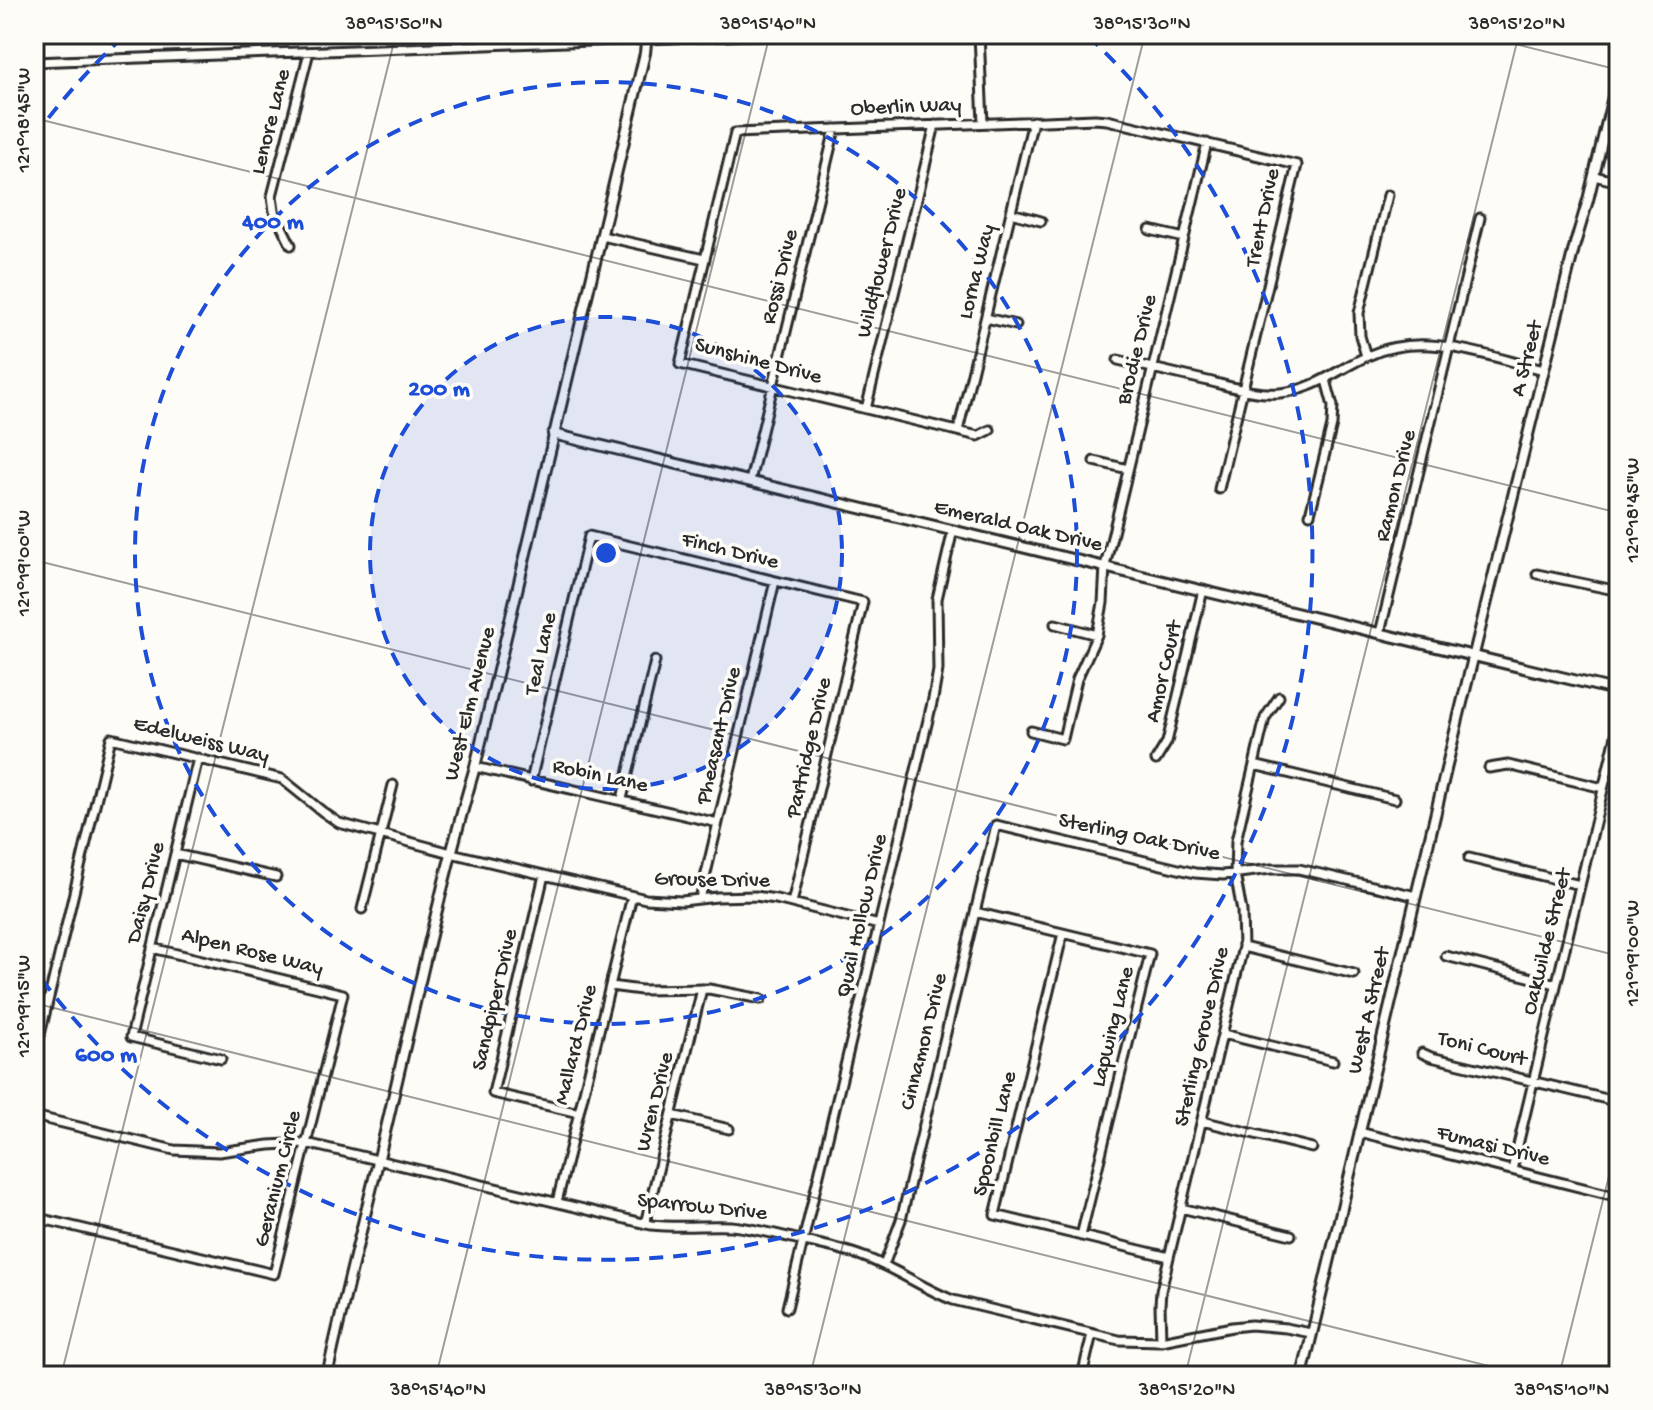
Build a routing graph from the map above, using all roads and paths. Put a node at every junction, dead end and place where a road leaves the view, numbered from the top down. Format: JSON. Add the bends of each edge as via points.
{"nodes":[{"id":1,"x":781,"y":34,"type":"edge"},
{"id":2,"x":979,"y":34,"type":"edge"},
{"id":3,"x":649,"y":36,"type":"edge"},
{"id":4,"x":309,"y":52,"type":"junction"},
{"id":5,"x":34,"y":62,"type":"edge"},
{"id":6,"x":1619,"y":72,"type":"edge"},
{"id":7,"x":1033,"y":121,"type":"junction"},
{"id":8,"x":983,"y":123,"type":"junction"},
{"id":9,"x":935,"y":125,"type":"junction"},
{"id":10,"x":1137,"y":127,"type":"joint"},
{"id":11,"x":835,"y":129,"type":"junction"},
{"id":12,"x":735,"y":133,"type":"joint"},
{"id":13,"x":1207,"y":143,"type":"junction"},
{"id":14,"x":1594,"y":176,"type":"junction"},
{"id":15,"x":1619,"y":182,"type":"edge"},
{"id":16,"x":1388,"y":195,"type":"dead end"},
{"id":17,"x":1011,"y":213,"type":"junction"},
{"id":18,"x":1480,"y":218,"type":"dead end"},
{"id":19,"x":1041,"y":221,"type":"dead end"},
{"id":20,"x":1150,"y":230,"type":"dead end"},
{"id":21,"x":602,"y":236,"type":"junction"},
{"id":22,"x":1184,"y":238,"type":"junction"},
{"id":23,"x":291,"y":245,"type":"dead end"},
{"id":24,"x":704,"y":259,"type":"junction"},
{"id":25,"x":986,"y":318,"type":"junction"},
{"id":26,"x":1016,"y":325,"type":"dead end"},
{"id":27,"x":1449,"y":347,"type":"junction"},
{"id":28,"x":1366,"y":356,"type":"junction"},
{"id":29,"x":1118,"y":360,"type":"dead end"},
{"id":30,"x":1153,"y":368,"type":"junction"},
{"id":31,"x":1544,"y":370,"type":"junction"},
{"id":32,"x":1326,"y":380,"type":"junction"},
{"id":33,"x":773,"y":386,"type":"junction"},
{"id":34,"x":1243,"y":390,"type":"junction"},
{"id":35,"x":866,"y":409,"type":"junction"},
{"id":36,"x":990,"y":430,"type":"dead end"},
{"id":37,"x":958,"y":431,"type":"junction"},
{"id":38,"x":553,"y":434,"type":"junction"},
{"id":39,"x":1094,"y":461,"type":"dead end"},
{"id":40,"x":1128,"y":469,"type":"junction"},
{"id":41,"x":750,"y":481,"type":"junction"},
{"id":42,"x":1219,"y":489,"type":"dead end"},
{"id":43,"x":1310,"y":514,"type":"dead end"},
{"id":44,"x":953,"y":530,"type":"junction"},
{"id":45,"x":589,"y":536,"type":"joint"},
{"id":46,"x":1105,"y":566,"type":"junction"},
{"id":47,"x":1537,"y":574,"type":"dead end"},
{"id":48,"x":775,"y":581,"type":"junction"},
{"id":49,"x":1203,"y":590,"type":"junction"},
{"id":50,"x":1619,"y":591,"type":"edge"},
{"id":51,"x":863,"y":602,"type":"joint"},
{"id":52,"x":1055,"y":624,"type":"dead end"},
{"id":53,"x":1380,"y":633,"type":"junction"},
{"id":54,"x":1097,"y":635,"type":"junction"},
{"id":55,"x":1475,"y":656,"type":"junction"},
{"id":56,"x":655,"y":661,"type":"dead end"},
{"id":57,"x":1619,"y":691,"type":"edge"},
{"id":58,"x":1279,"y":697,"type":"dead end"},
{"id":59,"x":1619,"y":723,"type":"edge"},
{"id":60,"x":1031,"y":731,"type":"dead end"},
{"id":61,"x":198,"y":758,"type":"junction"},
{"id":62,"x":1156,"y":760,"type":"dead end"},
{"id":63,"x":1254,"y":765,"type":"junction"},
{"id":64,"x":475,"y":767,"type":"junction"},
{"id":65,"x":1489,"y":768,"type":"dead end"},
{"id":66,"x":531,"y":781,"type":"junction"},
{"id":67,"x":393,"y":785,"type":"dead end"},
{"id":68,"x":1603,"y":788,"type":"junction"},
{"id":69,"x":622,"y":799,"type":"junction"},
{"id":70,"x":1395,"y":799,"type":"dead end"},
{"id":71,"x":718,"y":823,"type":"junction"},
{"id":72,"x":996,"y":825,"type":"joint"},
{"id":73,"x":380,"y":834,"type":"junction"},
{"id":74,"x":451,"y":853,"type":"junction"},
{"id":75,"x":175,"y":854,"type":"junction"},
{"id":76,"x":1469,"y":858,"type":"dead end"},
{"id":77,"x":1235,"y":874,"type":"junction"},
{"id":78,"x":544,"y":875,"type":"junction"},
{"id":79,"x":276,"y":877,"type":"dead end"},
{"id":80,"x":1580,"y":885,"type":"junction"},
{"id":81,"x":632,"y":896,"type":"junction"},
{"id":82,"x":1416,"y":896,"type":"junction"},
{"id":83,"x":700,"y":899,"type":"junction"},
{"id":84,"x":792,"y":903,"type":"junction"},
{"id":85,"x":362,"y":909,"type":"dead end"},
{"id":86,"x":975,"y":912,"type":"junction"},
{"id":87,"x":879,"y":925,"type":"junction"},
{"id":88,"x":1063,"y":933,"type":"junction"},
{"id":89,"x":1243,"y":947,"type":"junction"},
{"id":90,"x":152,"y":948,"type":"junction"},
{"id":91,"x":1446,"y":956,"type":"dead end"},
{"id":92,"x":1354,"y":974,"type":"dead end"},
{"id":93,"x":1556,"y":984,"type":"junction"},
{"id":94,"x":610,"y":986,"type":"junction"},
{"id":95,"x":702,"y":989,"type":"junction"},
{"id":96,"x":343,"y":994,"type":"joint"},
{"id":97,"x":761,"y":999,"type":"dead end"},
{"id":98,"x":1223,"y":1034,"type":"junction"},
{"id":99,"x":1422,"y":1053,"type":"dead end"},
{"id":100,"x":221,"y":1059,"type":"dead end"},
{"id":101,"x":34,"y":1060,"type":"edge"},
{"id":102,"x":1333,"y":1061,"type":"dead end"},
{"id":103,"x":1533,"y":1081,"type":"junction"},
{"id":104,"x":1619,"y":1102,"type":"edge"},
{"id":105,"x":579,"y":1113,"type":"junction"},
{"id":106,"x":672,"y":1115,"type":"junction"},
{"id":107,"x":34,"y":1116,"type":"edge"},
{"id":108,"x":1202,"y":1121,"type":"junction"},
{"id":109,"x":729,"y":1129,"type":"dead end"},
{"id":110,"x":1359,"y":1132,"type":"junction"},
{"id":111,"x":306,"y":1143,"type":"junction"},
{"id":112,"x":1312,"y":1148,"type":"dead end"},
{"id":113,"x":379,"y":1160,"type":"junction"},
{"id":114,"x":1512,"y":1170,"type":"junction"},
{"id":115,"x":1619,"y":1197,"type":"edge"},
{"id":116,"x":557,"y":1202,"type":"junction"},
{"id":117,"x":1181,"y":1208,"type":"junction"},
{"id":118,"x":34,"y":1217,"type":"edge"},
{"id":119,"x":645,"y":1224,"type":"junction"},
{"id":120,"x":1291,"y":1235,"type":"dead end"},
{"id":121,"x":1081,"y":1236,"type":"junction"},
{"id":122,"x":804,"y":1241,"type":"junction"},
{"id":123,"x":1169,"y":1257,"type":"junction"},
{"id":124,"x":884,"y":1265,"type":"junction"},
{"id":125,"x":787,"y":1308,"type":"dead end"},
{"id":126,"x":1311,"y":1333,"type":"junction"},
{"id":127,"x":1092,"y":1334,"type":"junction"},
{"id":128,"x":1161,"y":1341,"type":"junction"},
{"id":129,"x":327,"y":1376,"type":"edge"},
{"id":130,"x":1082,"y":1376,"type":"edge"},
{"id":131,"x":1302,"y":1376,"type":"edge"}],
"edges":[{"from":1,"to":3,"type":"street"},
{"from":2,"to":8,"type":"street"},
{"from":3,"to":4,"type":"street"},
{"from":3,"to":21,"type":"street","name":"West Elm Avenue"},
{"from":4,"to":5,"type":"street"},
{"from":4,"to":23,"type":"street","name":"Lenore Lane","via":[[272,196]]},
{"from":6,"to":14,"type":"street","name":"A Street"},
{"from":7,"to":8,"type":"street","name":"Oberlin Way"},
{"from":7,"to":10,"type":"street","name":"Oberlin Way","via":[[1107,120]]},
{"from":7,"to":17,"type":"street","name":"Lorna Way"},
{"from":8,"to":9,"type":"street","name":"Oberlin Way"},
{"from":9,"to":11,"type":"street","name":"Oberlin Way"},
{"from":9,"to":35,"type":"street","name":"Wildflower Drive"},
{"from":10,"to":13,"type":"street","name":"Trent Drive"},
{"from":11,"to":12,"type":"street","name":"Oberlin Way"},
{"from":11,"to":33,"type":"street","name":"Rossi Drive"},
{"from":12,"to":24,"type":"street","name":"Sunshine Drive"},
{"from":13,"to":22,"type":"street","name":"Brodie Drive"},
{"from":13,"to":34,"type":"street","name":"Trent Drive","via":[[1297,165]]},
{"from":14,"to":15,"type":"street"},
{"from":14,"to":31,"type":"street","name":"A Street"},
{"from":16,"to":28,"type":"street","via":[[1359,313]]},
{"from":17,"to":19,"type":"street"},
{"from":17,"to":25,"type":"street","name":"Lorna Way"},
{"from":18,"to":27,"type":"street","name":"Ramon Drive"},
{"from":20,"to":22,"type":"street"},
{"from":21,"to":24,"type":"street"},
{"from":21,"to":38,"type":"street","name":"West Elm Avenue"},
{"from":22,"to":30,"type":"street","name":"Brodie Drive"},
{"from":24,"to":33,"type":"street","name":"Sunshine Drive","via":[[680,364]]},
{"from":25,"to":26,"type":"street"},
{"from":25,"to":37,"type":"street","name":"Lorna Way"},
{"from":27,"to":28,"type":"street","via":[[1407,344]]},
{"from":27,"to":31,"type":"street"},
{"from":27,"to":53,"type":"street","name":"Ramon Drive"},
{"from":28,"to":32,"type":"street"},
{"from":29,"to":30,"type":"street"},
{"from":30,"to":34,"type":"street"},
{"from":30,"to":40,"type":"street","name":"Brodie Drive"},
{"from":31,"to":55,"type":"street","name":"A Street"},
{"from":32,"to":34,"type":"street","via":[[1283,393]]},
{"from":32,"to":43,"type":"street","via":[[1332,425]]},
{"from":33,"to":35,"type":"street","name":"Sunshine Drive"},
{"from":33,"to":41,"type":"street","name":"Rossi Drive"},
{"from":34,"to":42,"type":"street"},
{"from":35,"to":37,"type":"street","name":"Sunshine Drive"},
{"from":36,"to":37,"type":"street","name":"Sunshine Drive","via":[[978,436]]},
{"from":38,"to":41,"type":"street","name":"Emerald Oak Drive"},
{"from":38,"to":64,"type":"street","name":"West Elm Avenue"},
{"from":39,"to":40,"type":"street"},
{"from":40,"to":46,"type":"street","name":"Brodie Drive"},
{"from":41,"to":44,"type":"street","name":"Emerald Oak Drive"},
{"from":44,"to":46,"type":"street","name":"Emerald Oak Drive"},
{"from":44,"to":87,"type":"street","name":"Quail Hollow Drive","via":[[937,599],[936,686]]},
{"from":45,"to":48,"type":"street","name":"Finch Drive"},
{"from":45,"to":66,"type":"street","name":"Teal Lane"},
{"from":46,"to":49,"type":"street","name":"Emerald Oak Drive"},
{"from":46,"to":54,"type":"street","name":"Brodie Drive"},
{"from":47,"to":50,"type":"street"},
{"from":48,"to":51,"type":"street","name":"Finch Drive"},
{"from":48,"to":71,"type":"street","name":"Pheasant Drive"},
{"from":49,"to":53,"type":"street","name":"Emerald Oak Drive"},
{"from":49,"to":62,"type":"street","name":"Amor Court","via":[[1167,742]]},
{"from":51,"to":84,"type":"street","name":"Partridge Drive"},
{"from":52,"to":54,"type":"street"},
{"from":53,"to":55,"type":"street","name":"Emerald Oak Drive"},
{"from":54,"to":60,"type":"street","name":"Brodie Drive","via":[[1077,679],[1063,739]]},
{"from":55,"to":57,"type":"street","name":"Emerald Oak Drive"},
{"from":55,"to":82,"type":"street","name":"West A Street"},
{"from":56,"to":69,"type":"street"},
{"from":58,"to":63,"type":"street","name":"Sterling Grove Drive","via":[[1265,718]]},
{"from":59,"to":68,"type":"street","name":"Oakwilde Street"},
{"from":61,"to":73,"type":"street","name":"Edelweiss Way","via":[[282,779],[339,823]]},
{"from":61,"to":75,"type":"street","name":"Daisy Drive"},
{"from":61,"to":101,"type":"street","name":"Edelweiss Way","via":[[111,738]]},
{"from":63,"to":70,"type":"street"},
{"from":63,"to":77,"type":"street","name":"Sterling Grove Drive","via":[[1236,841]]},
{"from":64,"to":66,"type":"street","name":"Robin Lane"},
{"from":64,"to":74,"type":"street","name":"West Elm Avenue"},
{"from":65,"to":68,"type":"street","via":[[1508,765]]},
{"from":66,"to":69,"type":"street","name":"Robin Lane"},
{"from":67,"to":73,"type":"street"},
{"from":68,"to":80,"type":"street","name":"Oakwilde Street"},
{"from":69,"to":71,"type":"street","name":"Robin Lane"},
{"from":71,"to":83,"type":"street","name":"Pheasant Drive"},
{"from":72,"to":77,"type":"street","name":"Sterling Oak Drive","via":[[1195,873]]},
{"from":72,"to":86,"type":"street","name":"Cinnamon Drive"},
{"from":73,"to":74,"type":"street","name":"Edelweiss Way"},
{"from":73,"to":85,"type":"street"},
{"from":74,"to":78,"type":"street","name":"Grouse Drive"},
{"from":74,"to":113,"type":"street","name":"West Elm Avenue"},
{"from":75,"to":79,"type":"street"},
{"from":75,"to":90,"type":"street","name":"Daisy Drive"},
{"from":76,"to":80,"type":"street"},
{"from":77,"to":82,"type":"street","name":"Sterling Oak Drive","via":[[1299,869]]},
{"from":77,"to":89,"type":"street","name":"Sterling Grove Drive"},
{"from":78,"to":81,"type":"street","name":"Grouse Drive"},
{"from":78,"to":105,"type":"street","name":"Sandpiper Drive","via":[[493,1093]]},
{"from":80,"to":93,"type":"street","name":"Oakwilde Street"},
{"from":81,"to":83,"type":"street","name":"Grouse Drive"},
{"from":81,"to":94,"type":"street","name":"Mallard Drive"},
{"from":82,"to":110,"type":"street","name":"West A Street"},
{"from":83,"to":84,"type":"street","name":"Grouse Drive","via":[[755,896]]},
{"from":84,"to":87,"type":"street","name":"Grouse Drive"},
{"from":86,"to":88,"type":"street","name":"Lapwing Lane"},
{"from":86,"to":124,"type":"street","name":"Cinnamon Drive","via":[[901,1220]]},
{"from":87,"to":122,"type":"street","name":"Quail Hollow Drive"},
{"from":88,"to":121,"type":"street","name":"Spoonbill Lane","via":[[995,1215]]},
{"from":88,"to":121,"type":"street","name":"Lapwing Lane","via":[[1150,954]]},
{"from":89,"to":92,"type":"street"},
{"from":89,"to":98,"type":"street","name":"Sterling Grove Drive"},
{"from":90,"to":96,"type":"street","name":"Alpen Rose Way"},
{"from":90,"to":100,"type":"street","name":"Daisy Drive","via":[[131,1037]]},
{"from":91,"to":93,"type":"street"},
{"from":93,"to":103,"type":"street","name":"Oakwilde Street"},
{"from":94,"to":95,"type":"street"},
{"from":94,"to":105,"type":"street","name":"Mallard Drive"},
{"from":95,"to":97,"type":"street"},
{"from":95,"to":106,"type":"street","name":"Wren Drive"},
{"from":96,"to":111,"type":"street","name":"Geranium Circle"},
{"from":98,"to":102,"type":"street"},
{"from":98,"to":108,"type":"street","name":"Sterling Grove Drive"},
{"from":99,"to":103,"type":"street","name":"Toni Court"},
{"from":103,"to":104,"type":"street","name":"Toni Court"},
{"from":103,"to":114,"type":"street","name":"Oakwilde Street"},
{"from":105,"to":116,"type":"street","name":"Mallard Drive"},
{"from":106,"to":109,"type":"street"},
{"from":106,"to":119,"type":"street","name":"Wren Drive"},
{"from":107,"to":111,"type":"street","name":"Sparrow Drive","via":[[174,1150],[219,1152]]},
{"from":108,"to":112,"type":"street"},
{"from":108,"to":117,"type":"street","name":"Sterling Grove Drive"},
{"from":110,"to":114,"type":"street","name":"Fumasi Drive"},
{"from":110,"to":126,"type":"street","name":"West A Street"},
{"from":111,"to":113,"type":"street","name":"Sparrow Drive"},
{"from":111,"to":118,"type":"street","name":"Geranium Circle","via":[[274,1274]]},
{"from":113,"to":116,"type":"street","name":"Sparrow Drive"},
{"from":113,"to":129,"type":"street","name":"West Elm Avenue"},
{"from":114,"to":115,"type":"street","name":"Fumasi Drive"},
{"from":116,"to":119,"type":"street","name":"Sparrow Drive"},
{"from":117,"to":120,"type":"street"},
{"from":117,"to":123,"type":"street","name":"Sterling Grove Drive"},
{"from":119,"to":122,"type":"street","name":"Sparrow Drive","via":[[734,1226]]},
{"from":121,"to":123,"type":"street","name":"Spoonbill Lane"},
{"from":122,"to":124,"type":"street","name":"Sparrow Drive"},
{"from":122,"to":125,"type":"street","name":"Quail Hollow Drive"},
{"from":123,"to":128,"type":"street","name":"Sterling Grove Drive","via":[[1160,1305]]},
{"from":124,"to":127,"type":"street","name":"Sparrow Drive","via":[[953,1300]]},
{"from":126,"to":128,"type":"street","name":"Sparrow Drive","via":[[1251,1325]]},
{"from":126,"to":131,"type":"street","name":"West A Street"},
{"from":127,"to":128,"type":"street","name":"Sparrow Drive"},
{"from":127,"to":130,"type":"street"}]}
